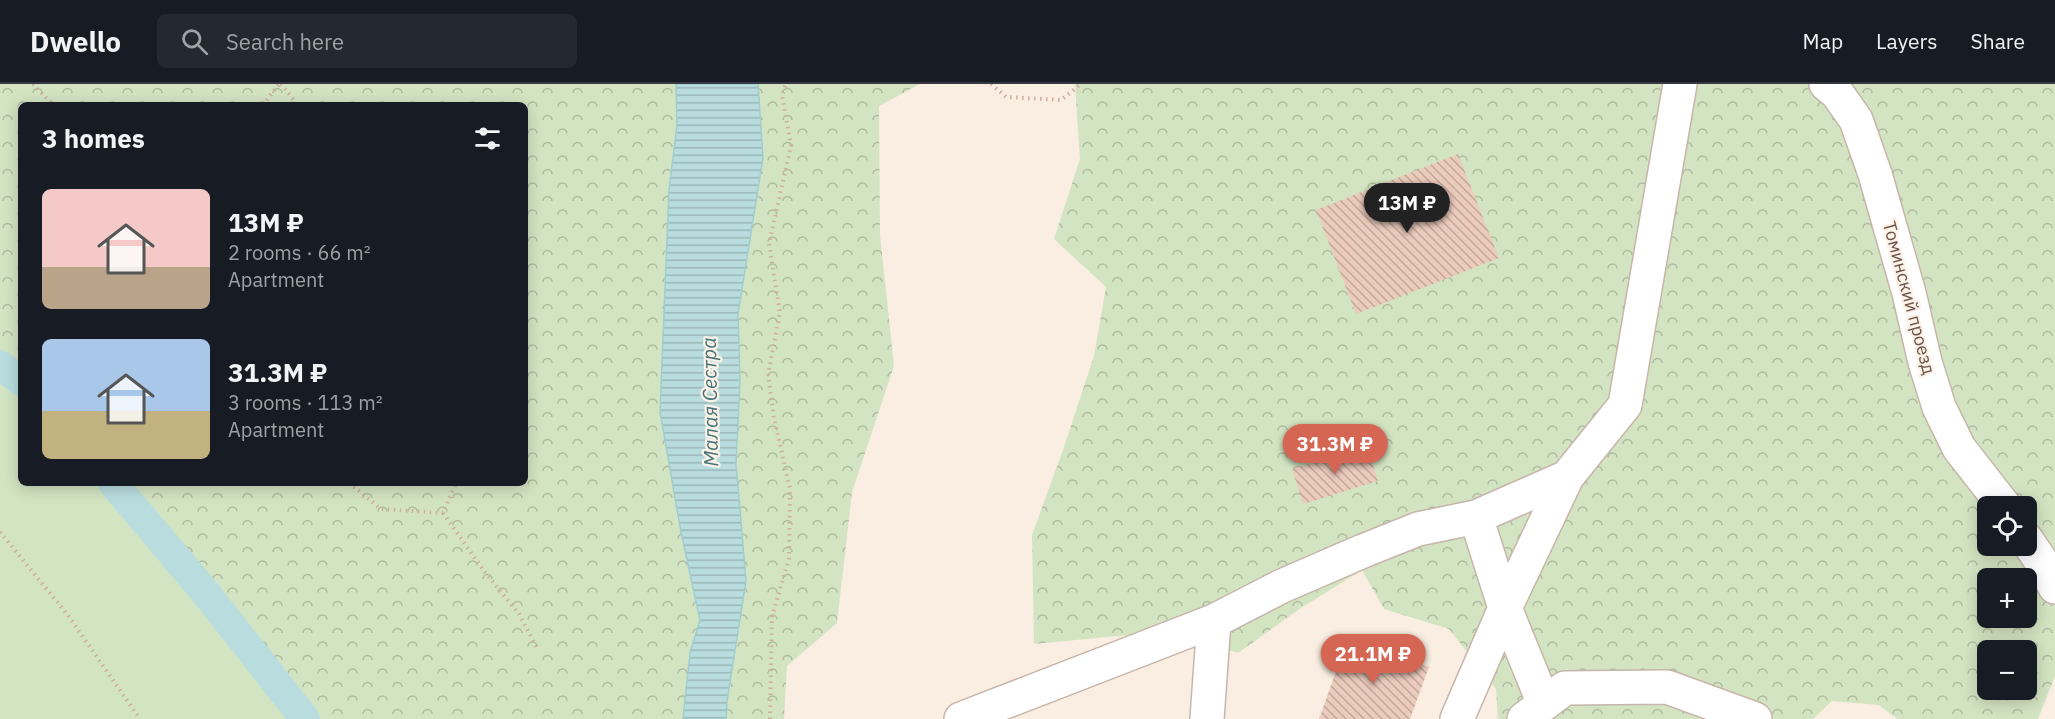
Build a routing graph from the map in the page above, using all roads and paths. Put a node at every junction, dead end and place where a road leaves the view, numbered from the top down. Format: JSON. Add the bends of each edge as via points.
{"nodes":[{"id":1,"x":33,"y":84,"type":"edge"},
{"id":2,"x":280,"y":84,"type":"edge"},
{"id":3,"x":786,"y":84,"type":"edge"},
{"id":4,"x":991,"y":84,"type":"edge"},
{"id":5,"x":1081,"y":84,"type":"edge"},
{"id":6,"x":1680,"y":84,"type":"edge"},
{"id":7,"x":1826,"y":84,"type":"edge"},
{"id":8,"x":50,"y":102,"type":"edge"},
{"id":9,"x":265,"y":102,"type":"edge"},
{"id":10,"x":295,"y":102,"type":"edge"},
{"id":11,"x":1567,"y":477,"type":"junction"},
{"id":12,"x":353,"y":486,"type":"edge"},
{"id":13,"x":455,"y":486,"type":"edge"},
{"id":14,"x":1996,"y":496,"type":"edge"},
{"id":15,"x":443,"y":513,"type":"junction"},
{"id":16,"x":1476,"y":517,"type":"junction"},
{"id":17,"x":0,"y":532,"type":"edge"},
{"id":18,"x":2037,"y":555,"type":"edge"},
{"id":19,"x":2055,"y":587,"type":"edge"},
{"id":20,"x":1505,"y":608,"type":"junction"},
{"id":21,"x":1214,"y":621,"type":"junction"},
{"id":22,"x":538,"y":650,"type":"dead end"},
{"id":23,"x":1534,"y":711,"type":"edge"},
{"id":24,"x":140,"y":719,"type":"edge"},
{"id":25,"x":770,"y":719,"type":"edge"},
{"id":26,"x":961,"y":719,"type":"edge"},
{"id":27,"x":1207,"y":719,"type":"edge"},
{"id":28,"x":1457,"y":719,"type":"edge"},
{"id":29,"x":1755,"y":719,"type":"edge"}],
"edges":[{"from":1,"to":8,"type":"path"},
{"from":2,"to":9,"type":"path"},
{"from":2,"to":10,"type":"path"},
{"from":3,"to":25,"type":"path","via":[[782,95],[791,145],[769,244],[780,313],[768,374],[790,489],[789,558],[772,617]]},
{"from":4,"to":5,"type":"path","via":[[1006,97],[1061,100]]},
{"from":6,"to":11,"type":"street","via":[[1625,405]]},
{"from":7,"to":14,"type":"street","name":"Томинский проезд","via":[[1856,120],[1875,174],[1939,407],[1959,448]]},
{"from":11,"to":16,"type":"street"},
{"from":11,"to":20,"type":"street"},
{"from":12,"to":15,"type":"path","via":[[381,509]]},
{"from":13,"to":15,"type":"path"},
{"from":15,"to":22,"type":"path","via":[[519,614]]},
{"from":16,"to":20,"type":"street"},
{"from":16,"to":21,"type":"street","via":[[1418,529],[1374,546]]},
{"from":17,"to":24,"type":"path","via":[[67,614]]},
{"from":18,"to":19,"type":"street"},
{"from":20,"to":23,"type":"street"},
{"from":20,"to":28,"type":"street"},
{"from":21,"to":26,"type":"street"},
{"from":21,"to":27,"type":"street"},
{"from":23,"to":29,"type":"street","via":[[1565,688],[1666,687]]}]}
